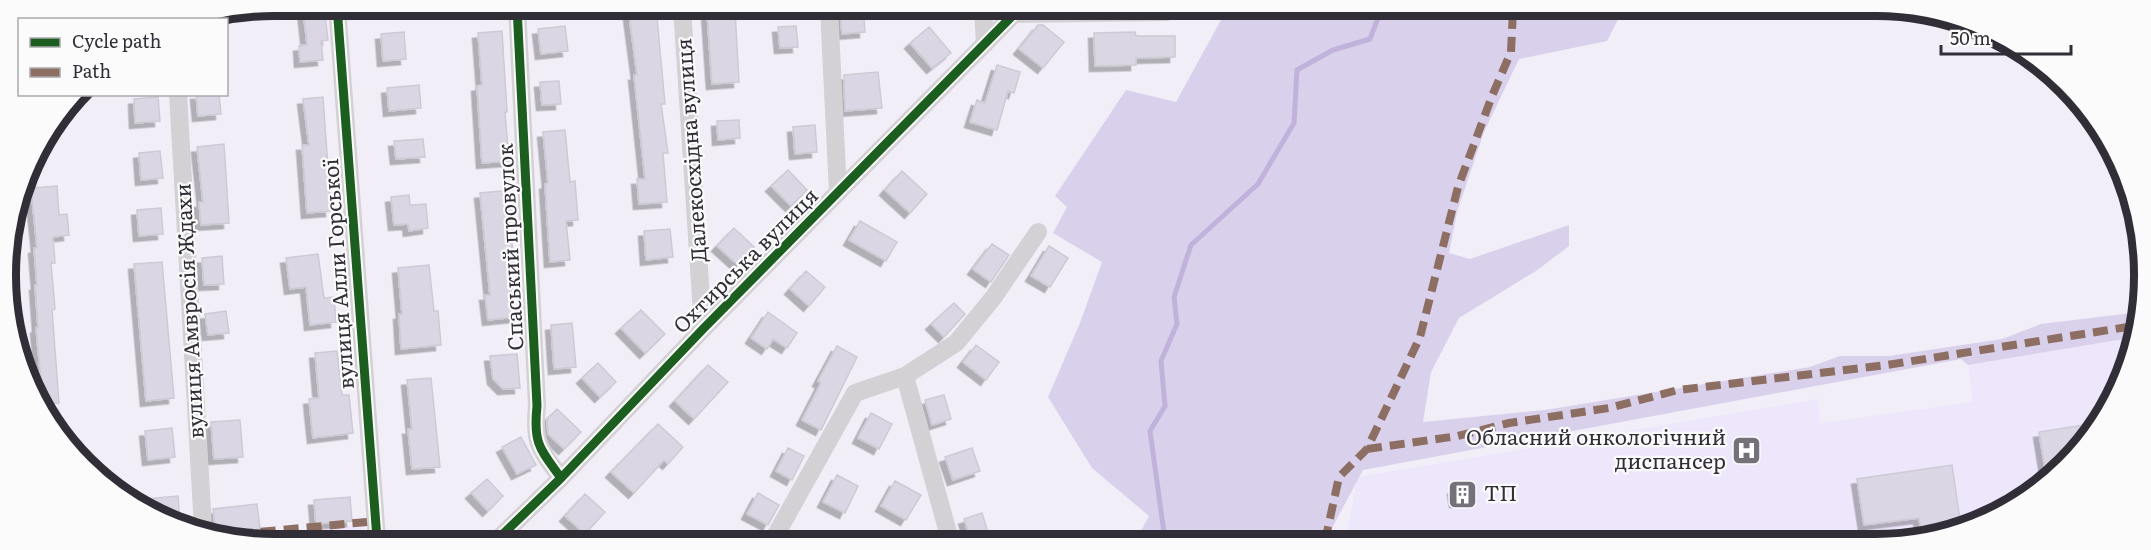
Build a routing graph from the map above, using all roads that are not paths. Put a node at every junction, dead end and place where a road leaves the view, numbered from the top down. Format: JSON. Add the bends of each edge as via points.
{"nodes":[{"id":1,"x":338,"y":16,"type":"edge"},
{"id":2,"x":517,"y":16,"type":"edge"},
{"id":3,"x":683,"y":16,"type":"edge"},
{"id":4,"x":829,"y":16,"type":"edge"},
{"id":5,"x":983,"y":16,"type":"edge"},
{"id":6,"x":1012,"y":16,"type":"edge"},
{"id":7,"x":985,"y":44,"type":"junction"},
{"id":8,"x":178,"y":96,"type":"edge"},
{"id":9,"x":837,"y":193,"type":"junction"},
{"id":10,"x":1038,"y":232,"type":"dead end"},
{"id":11,"x":703,"y":329,"type":"junction"},
{"id":12,"x":905,"y":376,"type":"junction"},
{"id":13,"x":561,"y":478,"type":"junction"},
{"id":14,"x":203,"y":523,"type":"edge"},
{"id":15,"x":376,"y":534,"type":"edge"},
{"id":16,"x":503,"y":534,"type":"edge"},
{"id":17,"x":776,"y":534,"type":"edge"},
{"id":18,"x":948,"y":534,"type":"edge"}],
"edges":[{"from":1,"to":15,"type":"street","name":"вулиця Алли Горської"},
{"from":2,"to":13,"type":"street","name":"Спаський провулок","via":[[535,425],[538,446]]},
{"from":3,"to":11,"type":"street","name":"Далекосхідна вулиця"},
{"from":4,"to":9,"type":"street"},
{"from":5,"to":7,"type":"street"},
{"from":6,"to":7,"type":"street","name":"Охтирська вулиця"},
{"from":7,"to":9,"type":"street","name":"Охтирська вулиця"},
{"from":8,"to":14,"type":"street","name":"вулиця Амвросія Ждахи"},
{"from":9,"to":11,"type":"street","name":"Охтирська вулиця"},
{"from":10,"to":12,"type":"street","via":[[993,298],[956,343]]},
{"from":11,"to":13,"type":"street","name":"Охтирська вулиця"},
{"from":12,"to":17,"type":"street","via":[[855,393]]},
{"from":12,"to":18,"type":"street"},
{"from":13,"to":16,"type":"street","name":"Охтирська вулиця"}]}
